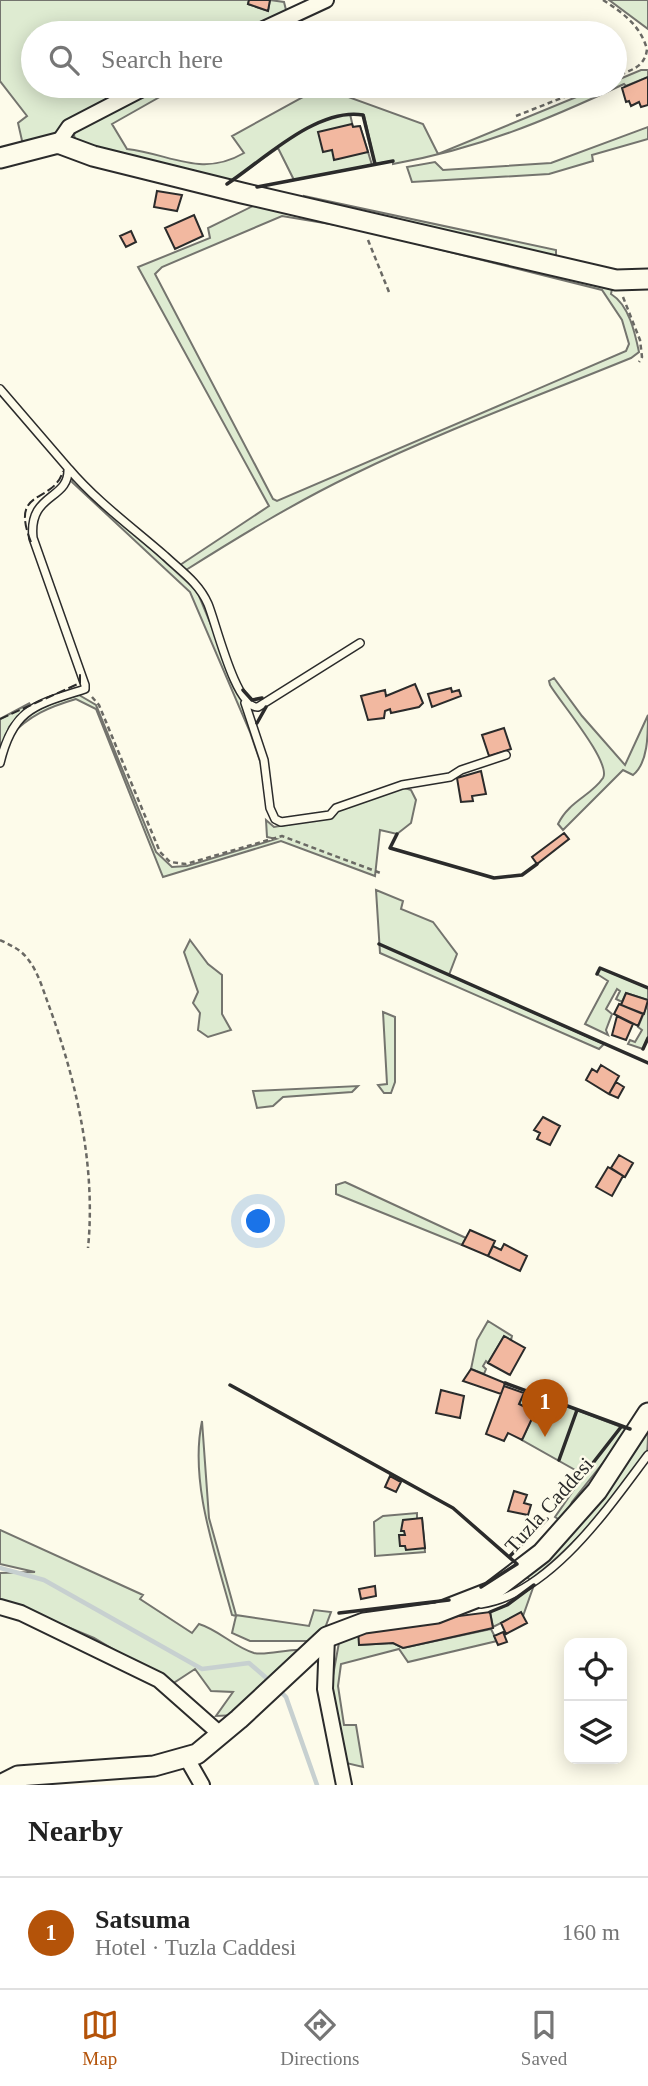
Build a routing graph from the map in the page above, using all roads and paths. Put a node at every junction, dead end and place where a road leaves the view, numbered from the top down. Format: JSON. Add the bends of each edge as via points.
{"nodes":[{"id":1,"x":326,"y":0,"type":"edge"},
{"id":2,"x":603,"y":0,"type":"edge"},
{"id":3,"x":280,"y":21,"type":"edge"},
{"id":4,"x":647,"y":41,"type":"edge"},
{"id":5,"x":627,"y":71,"type":"edge"},
{"id":6,"x":125,"y":98,"type":"edge"},
{"id":7,"x":562,"y":98,"type":"edge"},
{"id":8,"x":516,"y":116,"type":"dead end"},
{"id":9,"x":58,"y":143,"type":"junction"},
{"id":10,"x":0,"y":158,"type":"edge"},
{"id":11,"x":364,"y":219,"type":"junction"},
{"id":12,"x":648,"y":279,"type":"edge"},
{"id":13,"x":626,"y":280,"type":"junction"},
{"id":14,"x":389,"y":292,"type":"dead end"},
{"id":15,"x":639,"y":362,"type":"dead end"},
{"id":16,"x":0,"y":389,"type":"edge"},
{"id":17,"x":68,"y":468,"type":"junction"},
{"id":18,"x":360,"y":643,"type":"dead end"},
{"id":19,"x":85,"y":689,"type":"junction"},
{"id":20,"x":245,"y":702,"type":"junction"},
{"id":21,"x":506,"y":755,"type":"dead end"},
{"id":22,"x":0,"y":763,"type":"edge"},
{"id":23,"x":383,"y":874,"type":"dead end"},
{"id":24,"x":0,"y":940,"type":"edge"},
{"id":25,"x":88,"y":1248,"type":"dead end"},
{"id":26,"x":648,"y":1413,"type":"edge"},
{"id":27,"x":648,"y":1455,"type":"edge"},
{"id":28,"x":470,"y":1603,"type":"junction"},
{"id":29,"x":0,"y":1608,"type":"edge"},
{"id":30,"x":327,"y":1637,"type":"junction"},
{"id":31,"x":219,"y":1733,"type":"junction"},
{"id":32,"x":186,"y":1757,"type":"junction"},
{"id":33,"x":0,"y":1785,"type":"edge"},
{"id":34,"x":202,"y":1785,"type":"edge"},
{"id":35,"x":344,"y":1785,"type":"edge"}],
"edges":[{"from":1,"to":3,"type":"street"},
{"from":2,"to":4,"type":"path","via":[[625,15]]},
{"from":4,"to":5,"type":"path","via":[[643,62]]},
{"from":6,"to":9,"type":"street","via":[[69,127]]},
{"from":7,"to":8,"type":"path"},
{"from":9,"to":10,"type":"main road"},
{"from":9,"to":11,"type":"main road","via":[[93,156]]},
{"from":11,"to":13,"type":"main road"},
{"from":11,"to":14,"type":"path","via":[[369,248]]},
{"from":12,"to":13,"type":"main road"},
{"from":13,"to":15,"type":"path","via":[[619,290],[640,340]]},
{"from":16,"to":17,"type":"lane"},
{"from":17,"to":19,"type":"lane","via":[[64,485],[39,505],[31,523]]},
{"from":17,"to":20,"type":"lane","via":[[192,580],[208,604]]},
{"from":18,"to":20,"type":"lane","via":[[258,707]]},
{"from":19,"to":22,"type":"lane","via":[[38,704],[26,713],[10,730]]},
{"from":19,"to":23,"type":"path","via":[[99,705],[150,830],[170,862],[186,864],[282,836]]},
{"from":20,"to":21,"type":"lane","via":[[264,760],[270,808],[281,822],[330,815],[336,808],[397,787],[450,777]]},
{"from":24,"to":25,"type":"path","via":[[32,965],[60,1035],[82,1130],[92,1205]]},
{"from":26,"to":28,"type":"main road","name":"Tuzla Caddesi","via":[[597,1491],[542,1553],[515,1577]]},
{"from":27,"to":28,"type":"lane","via":[[553,1568],[501,1601]]},
{"from":28,"to":30,"type":"main road","name":"Tuzla Caddesi","via":[[437,1613],[364,1623]]},
{"from":29,"to":31,"type":"street","via":[[159,1681]]},
{"from":30,"to":31,"type":"main road","name":"Tuzla Caddesi"},
{"from":30,"to":35,"type":"street","via":[[325,1689]]},
{"from":31,"to":32,"type":"main road","via":[[197,1754]]},
{"from":32,"to":33,"type":"main road","via":[[154,1766],[18,1776]]},
{"from":32,"to":34,"type":"street"}]}
